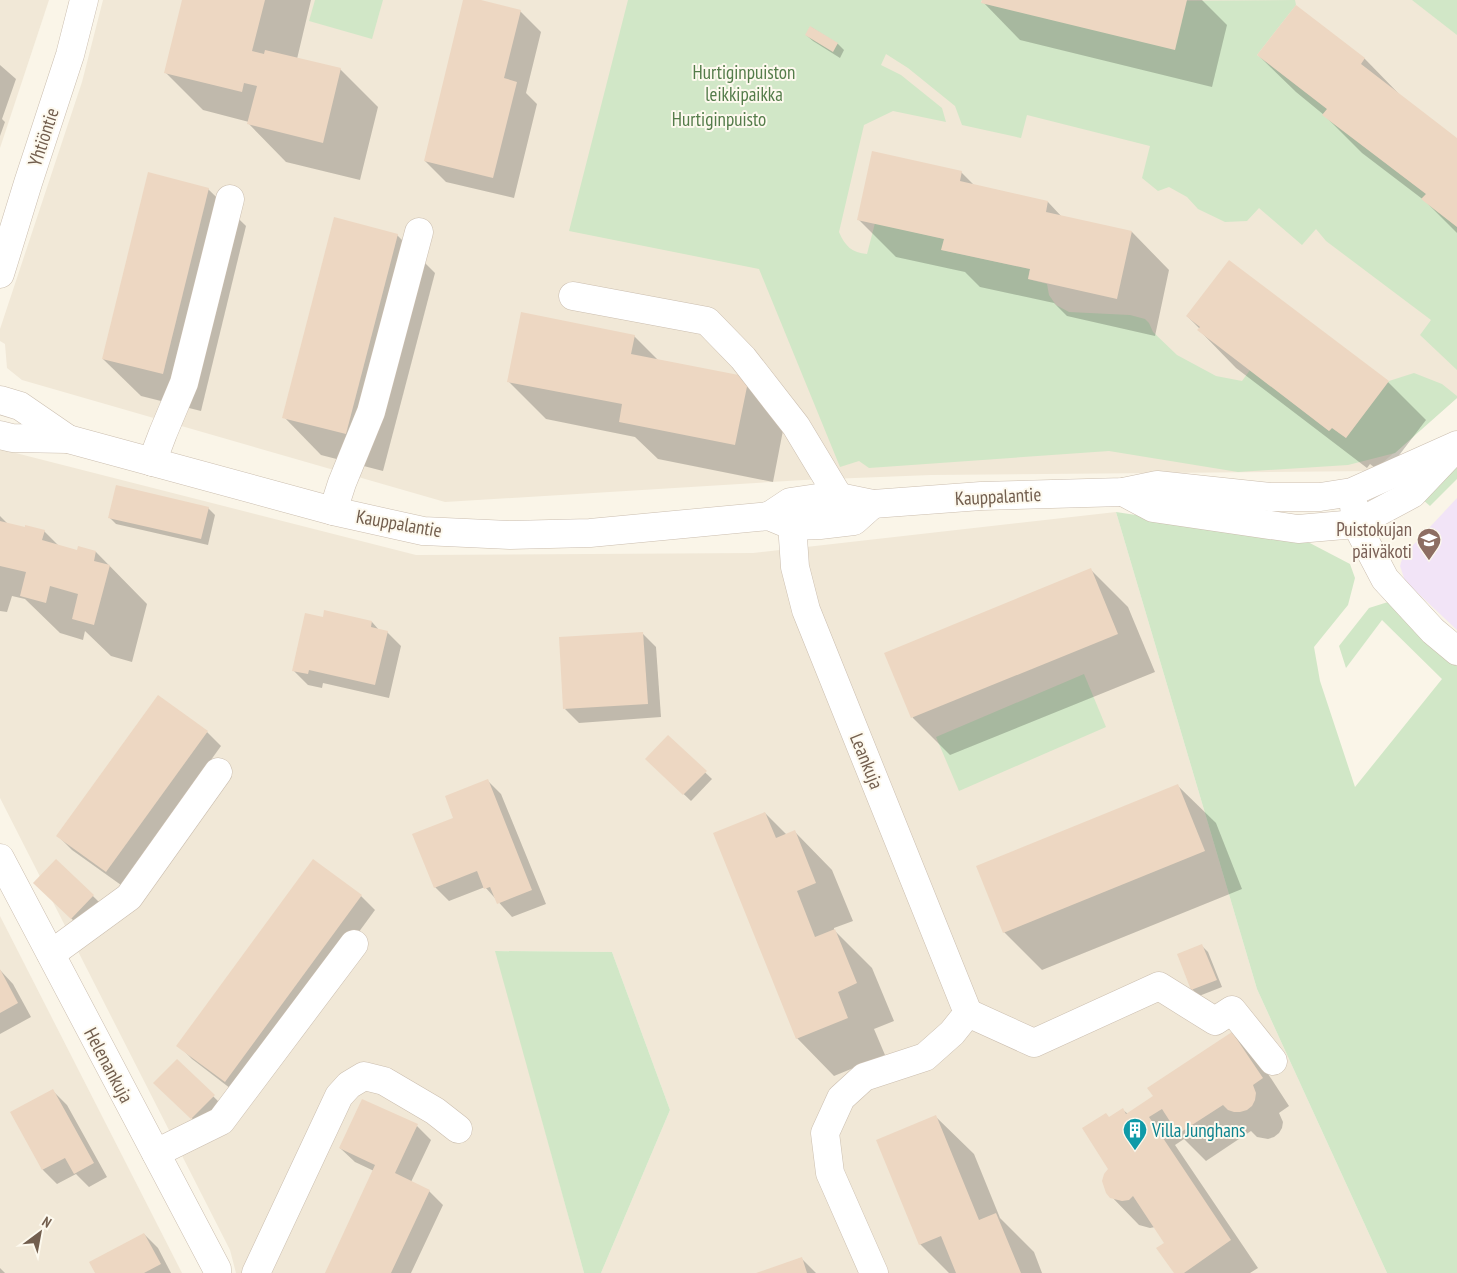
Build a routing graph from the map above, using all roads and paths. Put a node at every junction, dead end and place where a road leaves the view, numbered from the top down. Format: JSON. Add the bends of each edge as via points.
{"nodes":[{"id":1,"x":84,"y":0,"type":"edge"},
{"id":2,"x":230,"y":199,"type":"dead end"},
{"id":3,"x":419,"y":232,"type":"dead end"},
{"id":4,"x":0,"y":274,"type":"edge"},
{"id":5,"x":573,"y":296,"type":"dead end"},
{"id":6,"x":0,"y":400,"type":"edge"},
{"id":7,"x":0,"y":435,"type":"edge"},
{"id":8,"x":68,"y":439,"type":"junction"},
{"id":9,"x":1457,"y":446,"type":"edge"},
{"id":10,"x":152,"y":462,"type":"junction"},
{"id":11,"x":1123,"y":492,"type":"junction"},
{"id":12,"x":1352,"y":492,"type":"junction"},
{"id":13,"x":839,"y":497,"type":"junction"},
{"id":14,"x":333,"y":511,"type":"junction"},
{"id":15,"x":863,"y":513,"type":"junction"},
{"id":16,"x":784,"y":515,"type":"junction"},
{"id":17,"x":1356,"y":524,"type":"junction"},
{"id":18,"x":1457,"y":651,"type":"edge"},
{"id":19,"x":218,"y":772,"type":"dead end"},
{"id":20,"x":0,"y":858,"type":"edge"},
{"id":21,"x":354,"y":944,"type":"dead end"},
{"id":22,"x":51,"y":954,"type":"junction"},
{"id":23,"x":968,"y":1013,"type":"junction"},
{"id":24,"x":1273,"y":1061,"type":"dead end"},
{"id":25,"x":458,"y":1129,"type":"dead end"},
{"id":26,"x":156,"y":1153,"type":"junction"},
{"id":27,"x":217,"y":1273,"type":"edge"},
{"id":28,"x":256,"y":1273,"type":"edge"},
{"id":29,"x":874,"y":1273,"type":"edge"}],
"edges":[{"from":1,"to":4,"type":"street","name":"Yhtiöntie","via":[[70,55]]},
{"from":2,"to":10,"type":"street","via":[[184,383]]},
{"from":3,"to":14,"type":"street","via":[[371,412]]},
{"from":5,"to":13,"type":"street","via":[[707,321],[743,358],[796,426]]},
{"from":6,"to":8,"type":"street","name":"Kauppalantie","via":[[20,406]]},
{"from":7,"to":8,"type":"street","name":"Kauppalantie"},
{"from":8,"to":10,"type":"street","name":"Kauppalantie"},
{"from":9,"to":12,"type":"street","name":"Kauppalantie"},
{"from":9,"to":17,"type":"street","via":[[1412,494]]},
{"from":10,"to":14,"type":"street","name":"Kauppalantie"},
{"from":11,"to":12,"type":"street","name":"Kauppalantie","via":[[1157,485],[1270,497],[1320,497]]},
{"from":11,"to":15,"type":"street","name":"Kauppalantie","via":[[981,496]]},
{"from":11,"to":17,"type":"street","name":"Kauppalantie","via":[[1153,508],[1298,529]]},
{"from":12,"to":17,"type":"street"},
{"from":13,"to":15,"type":"street","name":"Kauppalantie"},
{"from":13,"to":16,"type":"street","name":"Kauppalantie","via":[[817,498]]},
{"from":14,"to":16,"type":"street","name":"Kauppalantie","via":[[423,531],[510,535],[590,533]]},
{"from":15,"to":16,"type":"street","name":"Kauppalantie","via":[[820,525]]},
{"from":16,"to":23,"type":"street","name":"Leankuja","via":[[806,610]]},
{"from":17,"to":18,"type":"street","via":[[1385,579],[1433,631]]},
{"from":19,"to":22,"type":"street","via":[[129,897]]},
{"from":20,"to":22,"type":"street","name":"Helenankuja"},
{"from":21,"to":26,"type":"street","via":[[221,1120]]},
{"from":22,"to":26,"type":"street","name":"Helenankuja"},
{"from":23,"to":24,"type":"street","via":[[1034,1043],[1159,986],[1215,1022],[1232,1010]]},
{"from":23,"to":29,"type":"street","via":[[952,1033],[925,1057],[864,1077],[840,1098],[826,1133],[830,1173]]},
{"from":25,"to":28,"type":"street","via":[[435,1111],[384,1081],[364,1076],[349,1085],[339,1096]]},
{"from":26,"to":27,"type":"street","name":"Helenankuja"}]}
